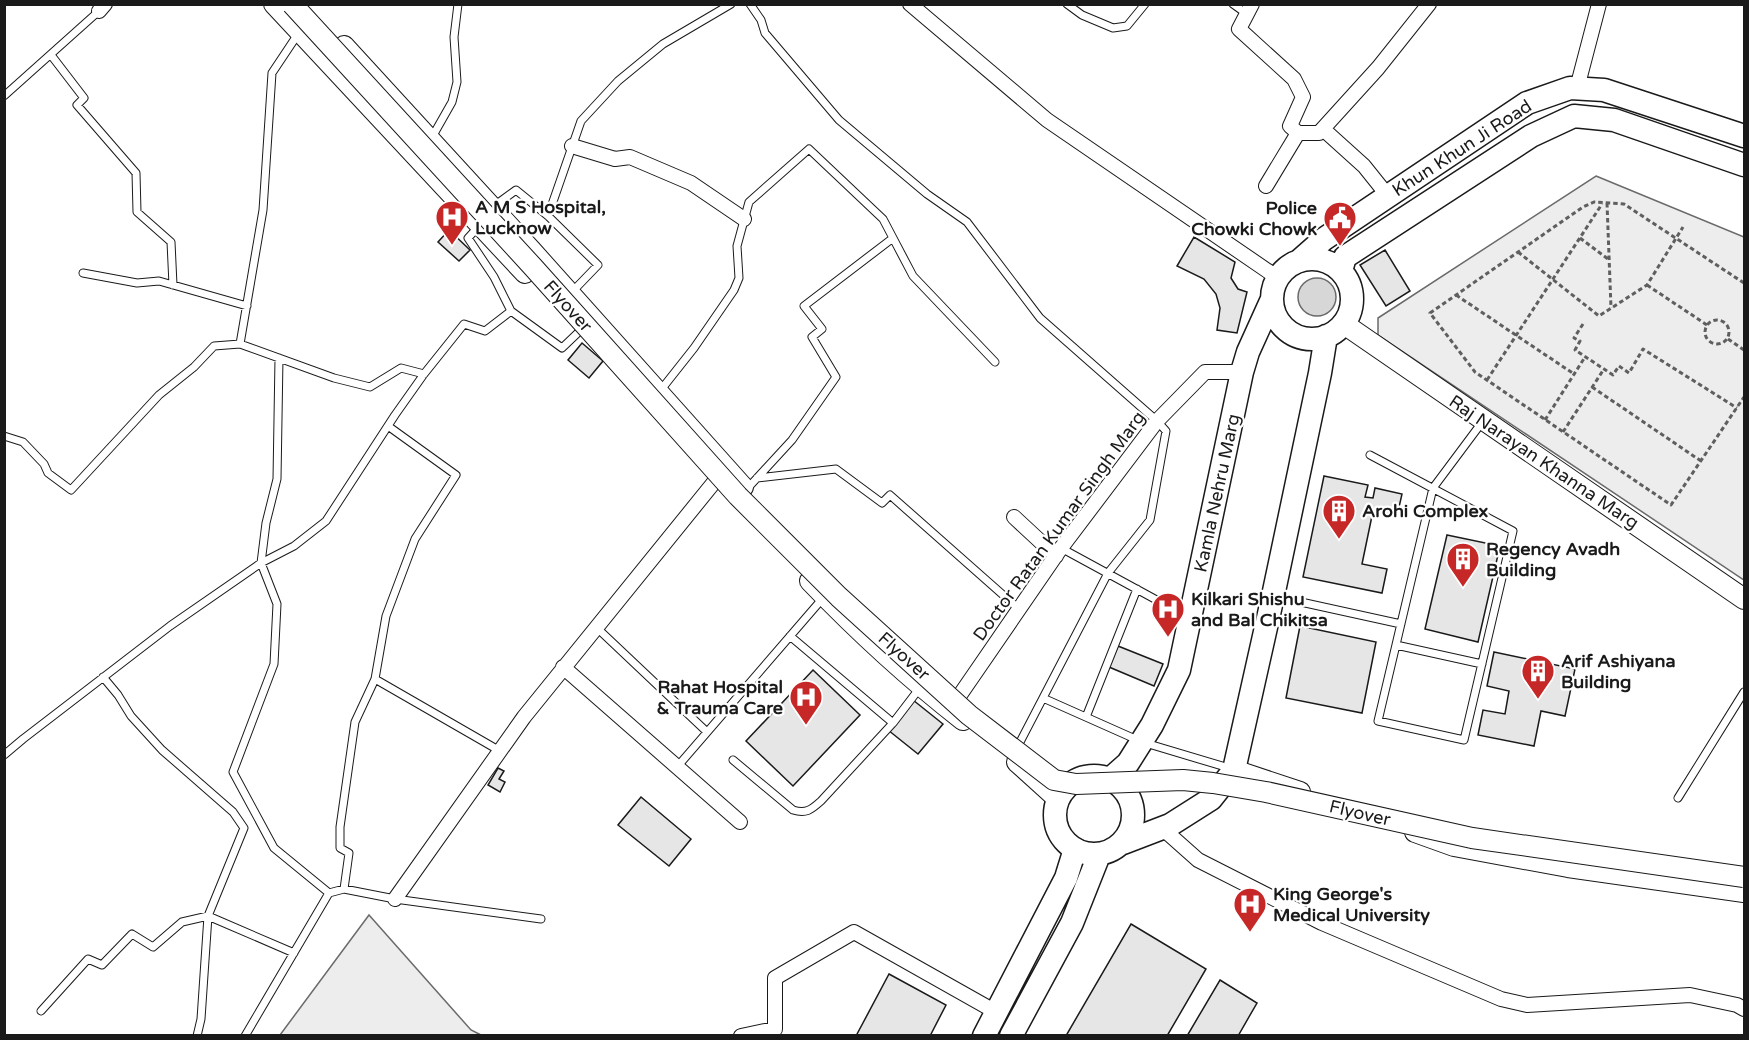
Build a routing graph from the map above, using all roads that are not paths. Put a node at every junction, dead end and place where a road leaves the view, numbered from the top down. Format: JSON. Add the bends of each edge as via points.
{"nodes":[{"id":1,"x":274,"y":4,"type":"edge"},
{"id":2,"x":292,"y":4,"type":"edge"},
{"id":3,"x":306,"y":4,"type":"edge"},
{"id":4,"x":459,"y":4,"type":"edge"},
{"id":5,"x":731,"y":4,"type":"edge"},
{"id":6,"x":750,"y":4,"type":"edge"},
{"id":7,"x":910,"y":4,"type":"edge"},
{"id":8,"x":1067,"y":4,"type":"edge"},
{"id":9,"x":1144,"y":4,"type":"edge"},
{"id":10,"x":1233,"y":4,"type":"edge"},
{"id":11,"x":1429,"y":4,"type":"edge"},
{"id":12,"x":1599,"y":4,"type":"edge"},
{"id":13,"x":102,"y":8,"type":"edge"},
{"id":14,"x":1250,"y":9,"type":"edge"},
{"id":15,"x":300,"y":32,"type":"junction"},
{"id":16,"x":51,"y":54,"type":"junction"},
{"id":17,"x":1578,"y":88,"type":"junction"},
{"id":18,"x":4,"y":96,"type":"edge"},
{"id":19,"x":1323,"y":129,"type":"junction"},
{"id":20,"x":1298,"y":132,"type":"junction"},
{"id":21,"x":1744,"y":136,"type":"edge"},
{"id":22,"x":430,"y":140,"type":"junction"},
{"id":23,"x":572,"y":146,"type":"junction"},
{"id":24,"x":1744,"y":165,"type":"edge"},
{"id":25,"x":1266,"y":186,"type":"dead end"},
{"id":26,"x":1389,"y":196,"type":"junction"},
{"id":27,"x":492,"y":207,"type":"junction"},
{"id":28,"x":548,"y":216,"type":"junction"},
{"id":29,"x":744,"y":219,"type":"junction"},
{"id":30,"x":480,"y":225,"type":"junction"},
{"id":31,"x":893,"y":238,"type":"junction"},
{"id":32,"x":1299,"y":261,"type":"junction"},
{"id":33,"x":1341,"y":271,"type":"junction"},
{"id":34,"x":82,"y":273,"type":"dead end"},
{"id":35,"x":173,"y":285,"type":"junction"},
{"id":36,"x":1275,"y":288,"type":"junction"},
{"id":37,"x":564,"y":300,"type":"junction"},
{"id":38,"x":247,"y":306,"type":"junction"},
{"id":39,"x":511,"y":311,"type":"junction"},
{"id":40,"x":586,"y":325,"type":"junction"},
{"id":41,"x":1335,"y":330,"type":"junction"},
{"id":42,"x":240,"y":344,"type":"junction"},
{"id":43,"x":279,"y":358,"type":"junction"},
{"id":44,"x":995,"y":362,"type":"dead end"},
{"id":45,"x":1242,"y":372,"type":"junction"},
{"id":46,"x":424,"y":374,"type":"junction"},
{"id":47,"x":659,"y":393,"type":"junction"},
{"id":48,"x":1157,"y":421,"type":"junction"},
{"id":49,"x":1483,"y":421,"type":"junction"},
{"id":50,"x":388,"y":426,"type":"junction"},
{"id":51,"x":4,"y":436,"type":"edge"},
{"id":52,"x":1370,"y":454,"type":"dead end"},
{"id":53,"x":720,"y":474,"type":"junction"},
{"id":54,"x":1433,"y":488,"type":"junction"},
{"id":55,"x":746,"y":491,"type":"junction"},
{"id":56,"x":1014,"y":517,"type":"dead end"},
{"id":57,"x":1059,"y":552,"type":"junction"},
{"id":58,"x":261,"y":563,"type":"junction"},
{"id":59,"x":1108,"y":573,"type":"junction"},
{"id":60,"x":1137,"y":590,"type":"junction"},
{"id":61,"x":1274,"y":596,"type":"junction"},
{"id":62,"x":825,"y":597,"type":"junction"},
{"id":63,"x":1744,"y":599,"type":"edge"},
{"id":64,"x":1020,"y":610,"type":"junction"},
{"id":65,"x":1191,"y":619,"type":"junction"},
{"id":66,"x":1401,"y":624,"type":"junction"},
{"id":67,"x":596,"y":627,"type":"junction"},
{"id":68,"x":790,"y":636,"type":"junction"},
{"id":69,"x":1396,"y":645,"type":"junction"},
{"id":70,"x":1482,"y":664,"type":"junction"},
{"id":71,"x":563,"y":667,"type":"junction"},
{"id":72,"x":103,"y":677,"type":"junction"},
{"id":73,"x":375,"y":680,"type":"junction"},
{"id":74,"x":921,"y":687,"type":"junction"},
{"id":75,"x":1744,"y":692,"type":"edge"},
{"id":76,"x":1043,"y":698,"type":"junction"},
{"id":77,"x":954,"y":703,"type":"junction"},
{"id":78,"x":1086,"y":717,"type":"junction"},
{"id":79,"x":893,"y":723,"type":"junction"},
{"id":80,"x":707,"y":732,"type":"junction"},
{"id":81,"x":1142,"y":741,"type":"junction"},
{"id":82,"x":1019,"y":744,"type":"junction"},
{"id":83,"x":500,"y":751,"type":"junction"},
{"id":84,"x":4,"y":755,"type":"edge"},
{"id":85,"x":733,"y":760,"type":"dead end"},
{"id":86,"x":677,"y":767,"type":"junction"},
{"id":87,"x":1234,"y":770,"type":"junction"},
{"id":88,"x":1080,"y":778,"type":"junction"},
{"id":89,"x":1110,"y":779,"type":"junction"},
{"id":90,"x":1058,"y":798,"type":"junction"},
{"id":91,"x":1678,"y":798,"type":"dead end"},
{"id":92,"x":740,"y":822,"type":"dead end"},
{"id":93,"x":1162,"y":828,"type":"junction"},
{"id":94,"x":1122,"y":843,"type":"junction"},
{"id":95,"x":1075,"y":849,"type":"junction"},
{"id":96,"x":1100,"y":855,"type":"junction"},
{"id":97,"x":1744,"y":877,"type":"edge"},
{"id":98,"x":344,"y":889,"type":"junction"},
{"id":99,"x":1744,"y":892,"type":"edge"},
{"id":100,"x":329,"y":893,"type":"junction"},
{"id":101,"x":395,"y":899,"type":"junction"},
{"id":102,"x":208,"y":916,"type":"junction"},
{"id":103,"x":541,"y":919,"type":"dead end"},
{"id":104,"x":294,"y":953,"type":"junction"},
{"id":105,"x":1744,"y":1009,"type":"edge"},
{"id":106,"x":41,"y":1011,"type":"dead end"},
{"id":107,"x":996,"y":1012,"type":"junction"},
{"id":108,"x":197,"y":1035,"type":"edge"},
{"id":109,"x":245,"y":1035,"type":"edge"},
{"id":110,"x":741,"y":1035,"type":"edge"},
{"id":111,"x":984,"y":1035,"type":"edge"},
{"id":112,"x":1011,"y":1035,"type":"edge"}],
"edges":[{"from":1,"to":15,"type":"main road"},
{"from":2,"to":97,"type":"main road","name":"Flyover","bridge":true,"via":[[738,496],[840,597],[969,715],[1054,780],[1076,784],[1183,780],[1213,783],[1472,838]]},
{"from":3,"to":22,"type":"main road"},
{"from":4,"to":22,"type":"lane","via":[[454,37],[458,82],[452,102]]},
{"from":5,"to":23,"type":"lane","via":[[663,44],[618,81],[581,121]]},
{"from":6,"to":48,"type":"lane","via":[[765,33],[839,120],[927,194],[967,222],[1040,318]]},
{"from":7,"to":36,"type":"street","via":[[1047,120]]},
{"from":8,"to":9,"type":"lane","via":[[1113,28],[1127,26]]},
{"from":10,"to":14,"type":"lane"},
{"from":11,"to":19,"type":"street"},
{"from":12,"to":17,"type":"street"},
{"from":13,"to":16,"type":"lane"},
{"from":14,"to":20,"type":"street","via":[[1239,29],[1294,79],[1302,97],[1290,126]]},
{"from":15,"to":30,"type":"main road"},
{"from":15,"to":38,"type":"lane","via":[[272,73],[263,210]]},
{"from":16,"to":18,"type":"lane"},
{"from":16,"to":35,"type":"lane","via":[[84,98],[77,105],[136,173],[137,212],[171,242]]},
{"from":17,"to":21,"type":"main road","name":"Khun Khun Ji Road","via":[[1604,90]]},
{"from":17,"to":26,"type":"main road","name":"Khun Khun Ji Road","via":[[1527,103]]},
{"from":19,"to":20,"type":"street","via":[[1319,133]]},
{"from":19,"to":26,"type":"street","via":[[1364,166]]},
{"from":20,"to":25,"type":"street"},
{"from":22,"to":27,"type":"main road"},
{"from":23,"to":28,"type":"lane"},
{"from":23,"to":29,"type":"street","via":[[615,159],[630,157],[691,183]]},
{"from":24,"to":33,"type":"main road","name":"Khun Khun Ji Road","via":[[1614,120],[1574,116],[1531,136],[1345,257]]},
{"from":26,"to":32,"type":"main road","name":"Khun Khun Ji Road","via":[[1324,239]]},
{"from":27,"to":28,"type":"lane","via":[[516,190]]},
{"from":27,"to":37,"type":"main road"},
{"from":28,"to":37,"type":"lane","via":[[597,265]]},
{"from":29,"to":31,"type":"lane","via":[[748,202],[809,149],[883,219]]},
{"from":29,"to":47,"type":"lane","via":[[736,246],[739,278],[734,290]]},
{"from":30,"to":37,"type":"main road"},
{"from":30,"to":39,"type":"lane","via":[[468,238]]},
{"from":31,"to":44,"type":"lane","via":[[913,276]]},
{"from":31,"to":55,"type":"lane","via":[[804,306],[822,329],[812,337],[836,377],[792,440]]},
{"from":32,"to":33,"type":"main road","via":[[1314,259]]},
{"from":32,"to":36,"type":"main road","via":[[1286,268]]},
{"from":33,"to":41,"type":"main road","via":[[1350,285],[1352,303]]},
{"from":34,"to":35,"type":"lane","via":[[137,284],[159,281]]},
{"from":35,"to":38,"type":"lane"},
{"from":36,"to":41,"type":"main road","via":[[1275,312],[1289,331],[1311,339]]},
{"from":36,"to":45,"type":"main road","name":"Kamla Nehru Marg"},
{"from":37,"to":40,"type":"main road"},
{"from":38,"to":42,"type":"lane"},
{"from":39,"to":40,"type":"lane","via":[[562,348]]},
{"from":39,"to":46,"type":"lane","via":[[485,331],[464,324]]},
{"from":40,"to":47,"type":"main road"},
{"from":40,"to":53,"type":"main road"},
{"from":41,"to":49,"type":"main road","name":"Raj Narayan Khanna Marg"},
{"from":41,"to":61,"type":"main road","via":[[1320,373]]},
{"from":42,"to":43,"type":"lane"},
{"from":42,"to":51,"type":"lane","via":[[214,346],[159,395],[71,490],[48,473],[23,442]]},
{"from":43,"to":46,"type":"lane","via":[[370,387],[401,368]]},
{"from":43,"to":58,"type":"lane","via":[[277,479]]},
{"from":45,"to":48,"type":"street","name":"Doctor Ratan Kumar Singh Marg","via":[[1205,372]]},
{"from":45,"to":65,"type":"main road","name":"Kamla Nehru Marg"},
{"from":46,"to":50,"type":"lane"},
{"from":47,"to":53,"type":"main road"},
{"from":48,"to":57,"type":"street","name":"Doctor Ratan Kumar Singh Marg"},
{"from":48,"to":59,"type":"lane","via":[[1166,432],[1149,520]]},
{"from":49,"to":54,"type":"lane"},
{"from":49,"to":63,"type":"main road","name":"Raj Narayan Khanna Marg"},
{"from":50,"to":58,"type":"lane","via":[[326,521],[294,546]]},
{"from":50,"to":73,"type":"lane","via":[[456,475],[415,538],[386,616]]},
{"from":52,"to":54,"type":"lane"},
{"from":53,"to":55,"type":"main road"},
{"from":53,"to":67,"type":"street"},
{"from":54,"to":66,"type":"lane"},
{"from":54,"to":70,"type":"lane","via":[[1513,531]]},
{"from":55,"to":62,"type":"main road"},
{"from":55,"to":64,"type":"lane","via":[[836,469],[882,503],[890,495]]},
{"from":55,"to":77,"type":"main road"},
{"from":56,"to":57,"type":"street"},
{"from":57,"to":59,"type":"lane"},
{"from":57,"to":64,"type":"street","name":"Doctor Ratan Kumar Singh Marg"},
{"from":58,"to":72,"type":"lane"},
{"from":58,"to":100,"type":"lane","via":[[278,604],[274,664],[233,772],[274,848]]},
{"from":59,"to":60,"type":"lane"},
{"from":59,"to":76,"type":"lane"},
{"from":60,"to":65,"type":"lane"},
{"from":60,"to":78,"type":"lane"},
{"from":61,"to":66,"type":"lane"},
{"from":61,"to":87,"type":"main road"},
{"from":62,"to":68,"type":"lane"},
{"from":62,"to":74,"type":"main road"},
{"from":64,"to":77,"type":"street","name":"Doctor Ratan Kumar Singh Marg"},
{"from":65,"to":81,"type":"main road","name":"Kamla Nehru Marg","via":[[1179,670]]},
{"from":66,"to":69,"type":"lane"},
{"from":67,"to":71,"type":"street"},
{"from":67,"to":80,"type":"lane"},
{"from":68,"to":79,"type":"lane"},
{"from":68,"to":80,"type":"lane"},
{"from":69,"to":70,"type":"lane"},
{"from":69,"to":70,"type":"lane","via":[[1378,721],[1464,740]]},
{"from":71,"to":83,"type":"street"},
{"from":71,"to":86,"type":"street"},
{"from":72,"to":84,"type":"lane"},
{"from":72,"to":102,"type":"lane","via":[[162,750],[233,812],[244,828]]},
{"from":73,"to":83,"type":"lane"},
{"from":73,"to":98,"type":"lane","via":[[355,722],[340,827],[340,848],[349,854]]},
{"from":74,"to":77,"type":"main road"},
{"from":74,"to":79,"type":"lane"},
{"from":75,"to":91,"type":"lane"},
{"from":76,"to":78,"type":"lane"},
{"from":76,"to":82,"type":"lane"},
{"from":77,"to":82,"type":"main road","via":[[980,715]]},
{"from":77,"to":90,"type":"main road"},
{"from":78,"to":81,"type":"lane"},
{"from":79,"to":85,"type":"lane","via":[[812,810],[802,813],[793,810]]},
{"from":80,"to":86,"type":"lane"},
{"from":81,"to":87,"type":"lane"},
{"from":81,"to":89,"type":"main road","name":"Kamla Nehru Marg","via":[[1128,763]]},
{"from":82,"to":88,"type":"main road","via":[[1057,771]]},
{"from":83,"to":101,"type":"street"},
{"from":86,"to":92,"type":"street"},
{"from":87,"to":93,"type":"main road","via":[[1211,799]]},
{"from":87,"to":99,"type":"main road","via":[[1454,846]]},
{"from":88,"to":89,"type":"main road"},
{"from":88,"to":90,"type":"main road"},
{"from":89,"to":94,"type":"main road","via":[[1131,802],[1133,819]]},
{"from":90,"to":95,"type":"main road","via":[[1056,829],[1064,842]]},
{"from":93,"to":94,"type":"main road"},
{"from":93,"to":105,"type":"street","via":[[1198,860],[1322,923],[1501,999],[1527,1005],[1690,995]]},
{"from":94,"to":96,"type":"main road"},
{"from":95,"to":96,"type":"main road"},
{"from":95,"to":107,"type":"main road","via":[[1066,878]]},
{"from":96,"to":112,"type":"main road","via":[[1072,923]]},
{"from":98,"to":100,"type":"lane"},
{"from":98,"to":101,"type":"lane"},
{"from":100,"to":104,"type":"lane"},
{"from":101,"to":103,"type":"lane"},
{"from":102,"to":104,"type":"lane"},
{"from":102,"to":106,"type":"lane","via":[[182,922],[153,947],[132,934],[102,965],[88,959]]},
{"from":102,"to":108,"type":"lane"},
{"from":104,"to":109,"type":"lane"},
{"from":107,"to":110,"type":"street","via":[[854,932],[775,978],[775,1029]]},
{"from":107,"to":111,"type":"main road"}]}
